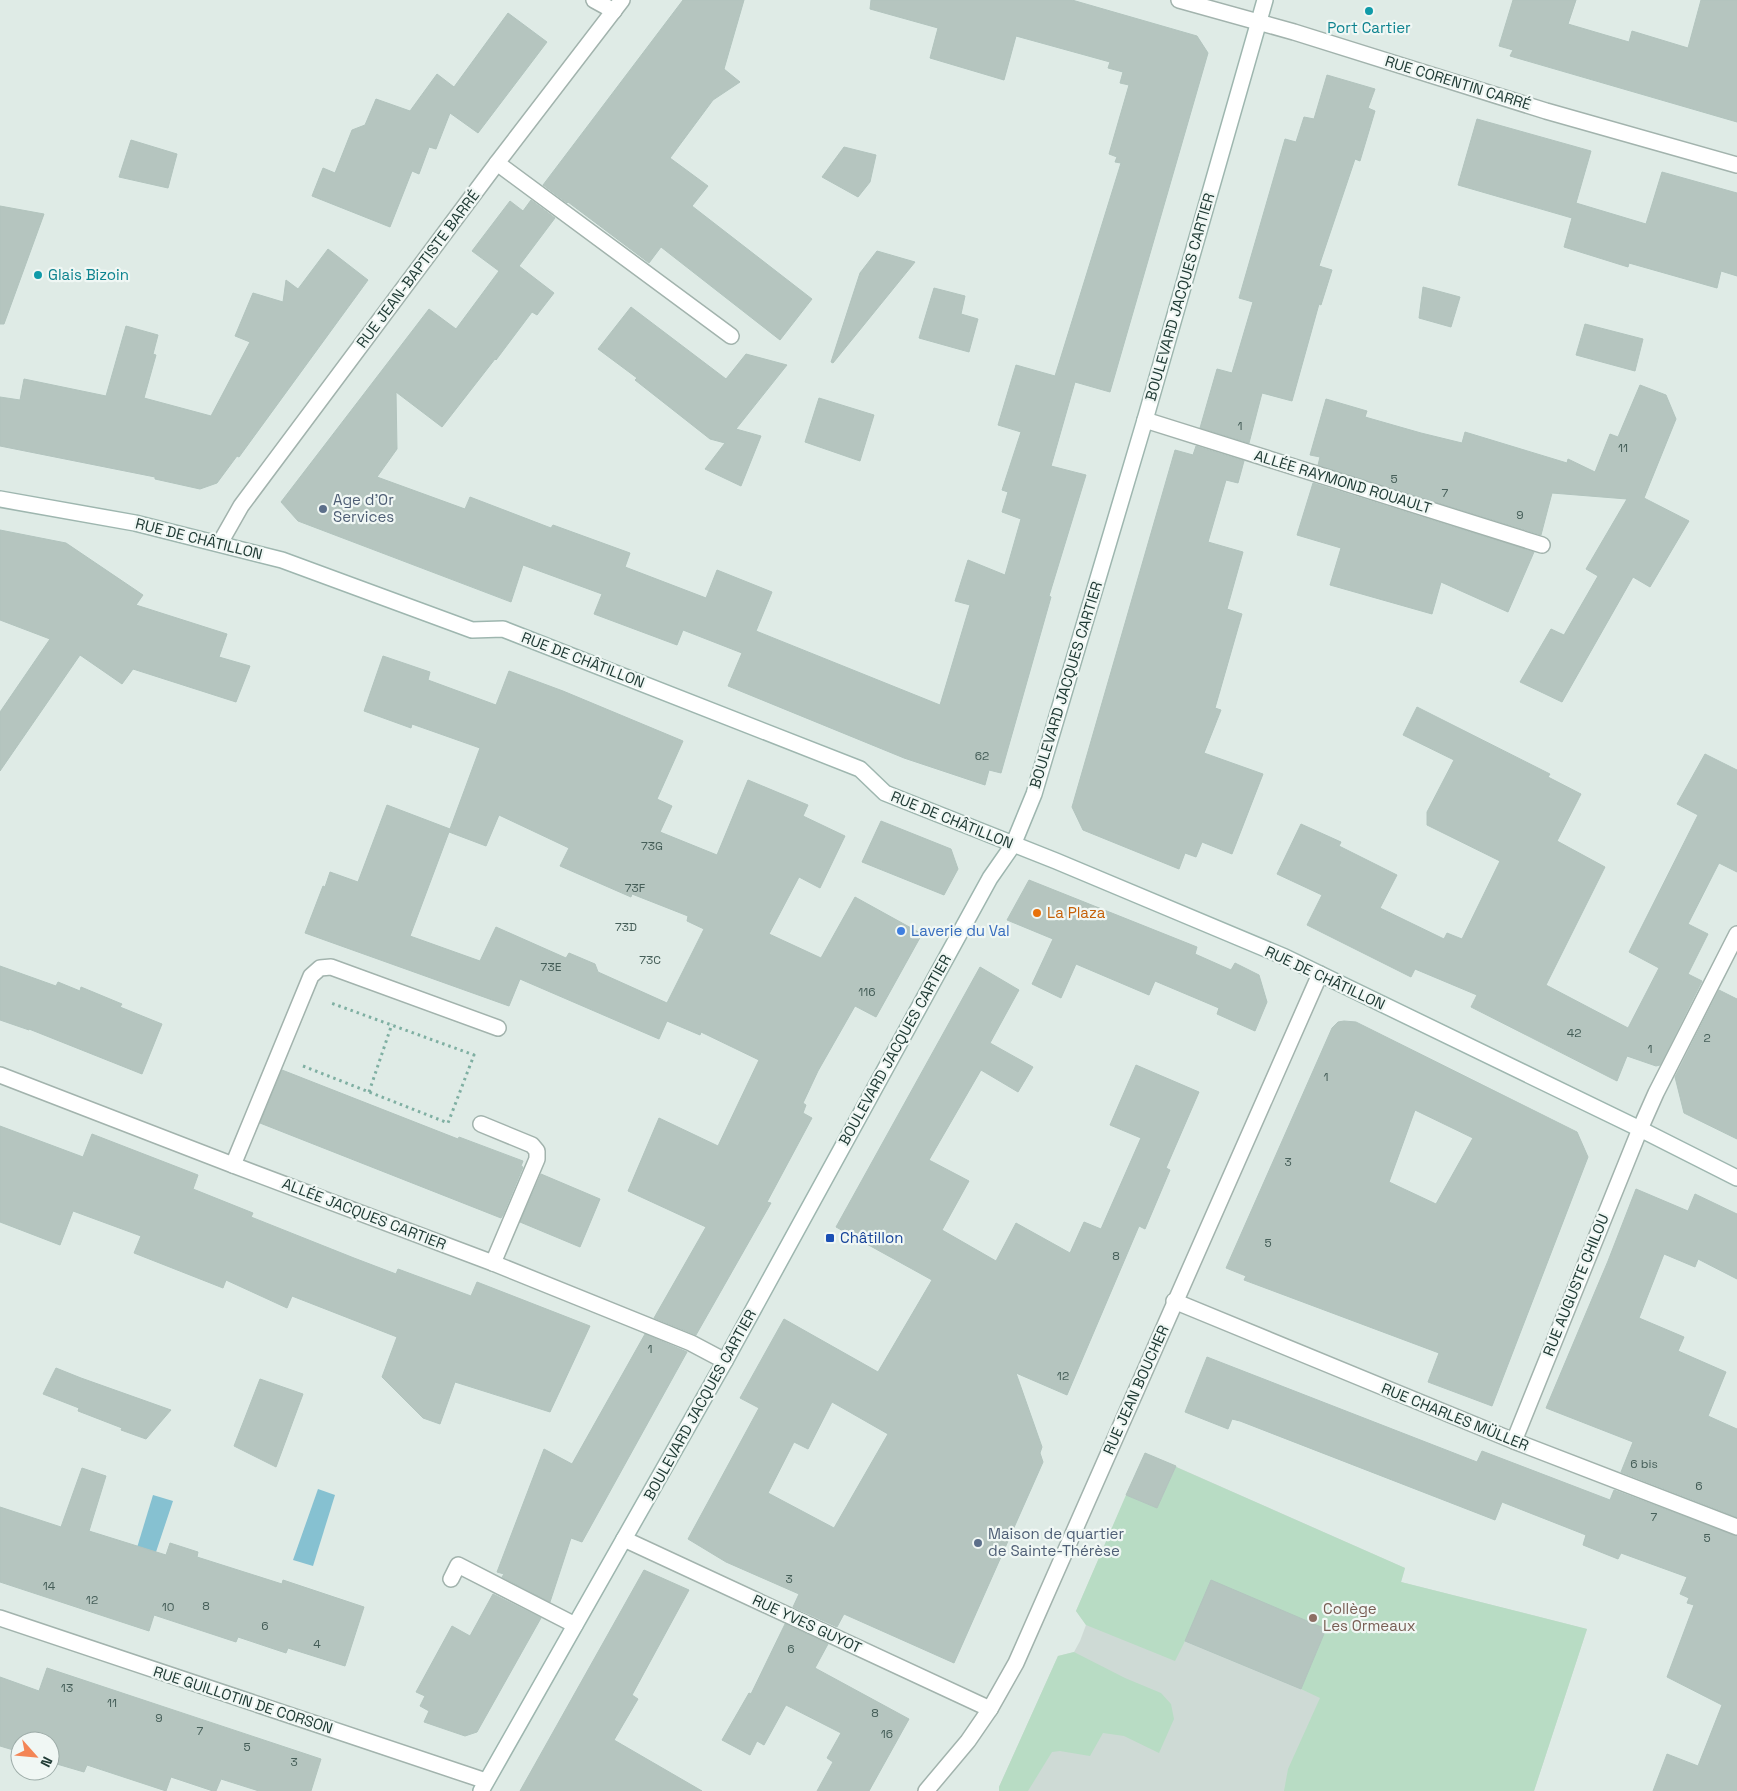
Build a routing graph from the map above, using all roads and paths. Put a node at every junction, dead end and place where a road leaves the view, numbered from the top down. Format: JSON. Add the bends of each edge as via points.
{"nodes":[{"id":1,"x":594,"y":0,"type":"edge"},
{"id":2,"x":1179,"y":0,"type":"edge"},
{"id":3,"x":1266,"y":0,"type":"edge"},
{"id":4,"x":618,"y":6,"type":"edge"},
{"id":5,"x":1259,"y":22,"type":"junction"},
{"id":6,"x":497,"y":163,"type":"junction"},
{"id":7,"x":1737,"y":165,"type":"edge"},
{"id":8,"x":731,"y":336,"type":"dead end"},
{"id":9,"x":1145,"y":420,"type":"junction"},
{"id":10,"x":0,"y":499,"type":"edge"},
{"id":11,"x":220,"y":544,"type":"junction"},
{"id":12,"x":1542,"y":545,"type":"dead end"},
{"id":13,"x":1013,"y":845,"type":"junction"},
{"id":14,"x":1737,"y":934,"type":"edge"},
{"id":15,"x":1320,"y":974,"type":"junction"},
{"id":16,"x":327,"y":1012,"type":"dead end"},
{"id":17,"x":392,"y":1024,"type":"junction"},
{"id":18,"x":498,"y":1028,"type":"dead end"},
{"id":19,"x":277,"y":1055,"type":"junction"},
{"id":20,"x":309,"y":1058,"type":"dead end"},
{"id":21,"x":306,"y":1068,"type":"junction"},
{"id":22,"x":0,"y":1075,"type":"edge"},
{"id":23,"x":369,"y":1092,"type":"junction"},
{"id":24,"x":481,"y":1124,"type":"dead end"},
{"id":25,"x":1640,"y":1129,"type":"junction"},
{"id":26,"x":233,"y":1165,"type":"junction"},
{"id":27,"x":1737,"y":1178,"type":"edge"},
{"id":28,"x":493,"y":1263,"type":"junction"},
{"id":29,"x":1174,"y":1302,"type":"junction"},
{"id":30,"x":725,"y":1361,"type":"junction"},
{"id":31,"x":1514,"y":1441,"type":"junction"},
{"id":32,"x":1737,"y":1527,"type":"edge"},
{"id":33,"x":624,"y":1539,"type":"junction"},
{"id":34,"x":450,"y":1579,"type":"dead end"},
{"id":35,"x":0,"y":1618,"type":"edge"},
{"id":36,"x":575,"y":1625,"type":"junction"},
{"id":37,"x":990,"y":1708,"type":"junction"},
{"id":38,"x":484,"y":1786,"type":"edge"},
{"id":39,"x":926,"y":1791,"type":"edge"}],
"edges":[{"from":1,"to":4,"type":"street"},
{"from":2,"to":5,"type":"street","name":"RUE CORENTIN CARRÉ"},
{"from":3,"to":5,"type":"street","name":"BOULEVARD JACQUES CARTIER"},
{"from":4,"to":6,"type":"street","name":"RUE JEAN-BAPTISTE BARRÉ"},
{"from":5,"to":7,"type":"street","name":"RUE CORENTIN CARRÉ","via":[[1546,111]]},
{"from":5,"to":9,"type":"street","name":"BOULEVARD JACQUES CARTIER"},
{"from":6,"to":8,"type":"street"},
{"from":6,"to":11,"type":"street","name":"RUE JEAN-BAPTISTE BARRÉ","via":[[241,506]]},
{"from":9,"to":12,"type":"street","name":"ALLÉE RAYMOND ROUAULT"},
{"from":9,"to":13,"type":"street","name":"BOULEVARD JACQUES CARTIER","via":[[1030,808]]},
{"from":10,"to":11,"type":"street","name":"RUE DE CHÂTILLON","via":[[135,523]]},
{"from":11,"to":13,"type":"street","name":"RUE DE CHÂTILLON","via":[[282,560],[472,630],[503,628],[860,769],[885,794]]},
{"from":13,"to":15,"type":"street","name":"RUE DE CHÂTILLON"},
{"from":13,"to":30,"type":"street","name":"BOULEVARD JACQUES CARTIER","via":[[990,878]]},
{"from":14,"to":25,"type":"street","name":"RUE AUGUSTE CHILOU"},
{"from":15,"to":25,"type":"street","name":"RUE DE CHÂTILLON"},
{"from":15,"to":29,"type":"street","name":"RUE JEAN BOUCHER"},
{"from":16,"to":17,"type":"path","via":[[331,1003]]},
{"from":17,"to":23,"type":"path"},
{"from":17,"to":23,"type":"path","via":[[474,1055],[448,1123]]},
{"from":18,"to":19,"type":"street","via":[[331,967],[320,968],[311,976]]},
{"from":19,"to":21,"type":"path"},
{"from":19,"to":26,"type":"street"},
{"from":20,"to":21,"type":"path"},
{"from":21,"to":23,"type":"path"},
{"from":22,"to":26,"type":"street","name":"ALLÉE JACQUES CARTIER"},
{"from":24,"to":28,"type":"street","via":[[537,1150],[537,1159]]},
{"from":25,"to":27,"type":"street","name":"RUE DE CHÂTILLON"},
{"from":25,"to":31,"type":"street","name":"RUE AUGUSTE CHILOU"},
{"from":26,"to":28,"type":"street","name":"ALLÉE JACQUES CARTIER"},
{"from":28,"to":30,"type":"street","name":"ALLÉE JACQUES CARTIER","via":[[691,1343]]},
{"from":29,"to":31,"type":"street","name":"RUE CHARLES MÜLLER"},
{"from":29,"to":37,"type":"street","name":"RUE JEAN BOUCHER","via":[[1016,1663]]},
{"from":30,"to":33,"type":"street","name":"BOULEVARD JACQUES CARTIER"},
{"from":31,"to":32,"type":"street","name":"RUE CHARLES MÜLLER"},
{"from":33,"to":36,"type":"street","name":"BOULEVARD JACQUES CARTIER"},
{"from":33,"to":37,"type":"street","name":"RUE YVES GUYOT"},
{"from":34,"to":36,"type":"street","via":[[458,1565]]},
{"from":35,"to":38,"type":"street","name":"RUE GUILLOTIN DE CORSON"},
{"from":36,"to":38,"type":"street","name":"BOULEVARD JACQUES CARTIER"},
{"from":37,"to":39,"type":"street","name":"RUE JEAN BOUCHER","via":[[968,1741]]}]}
